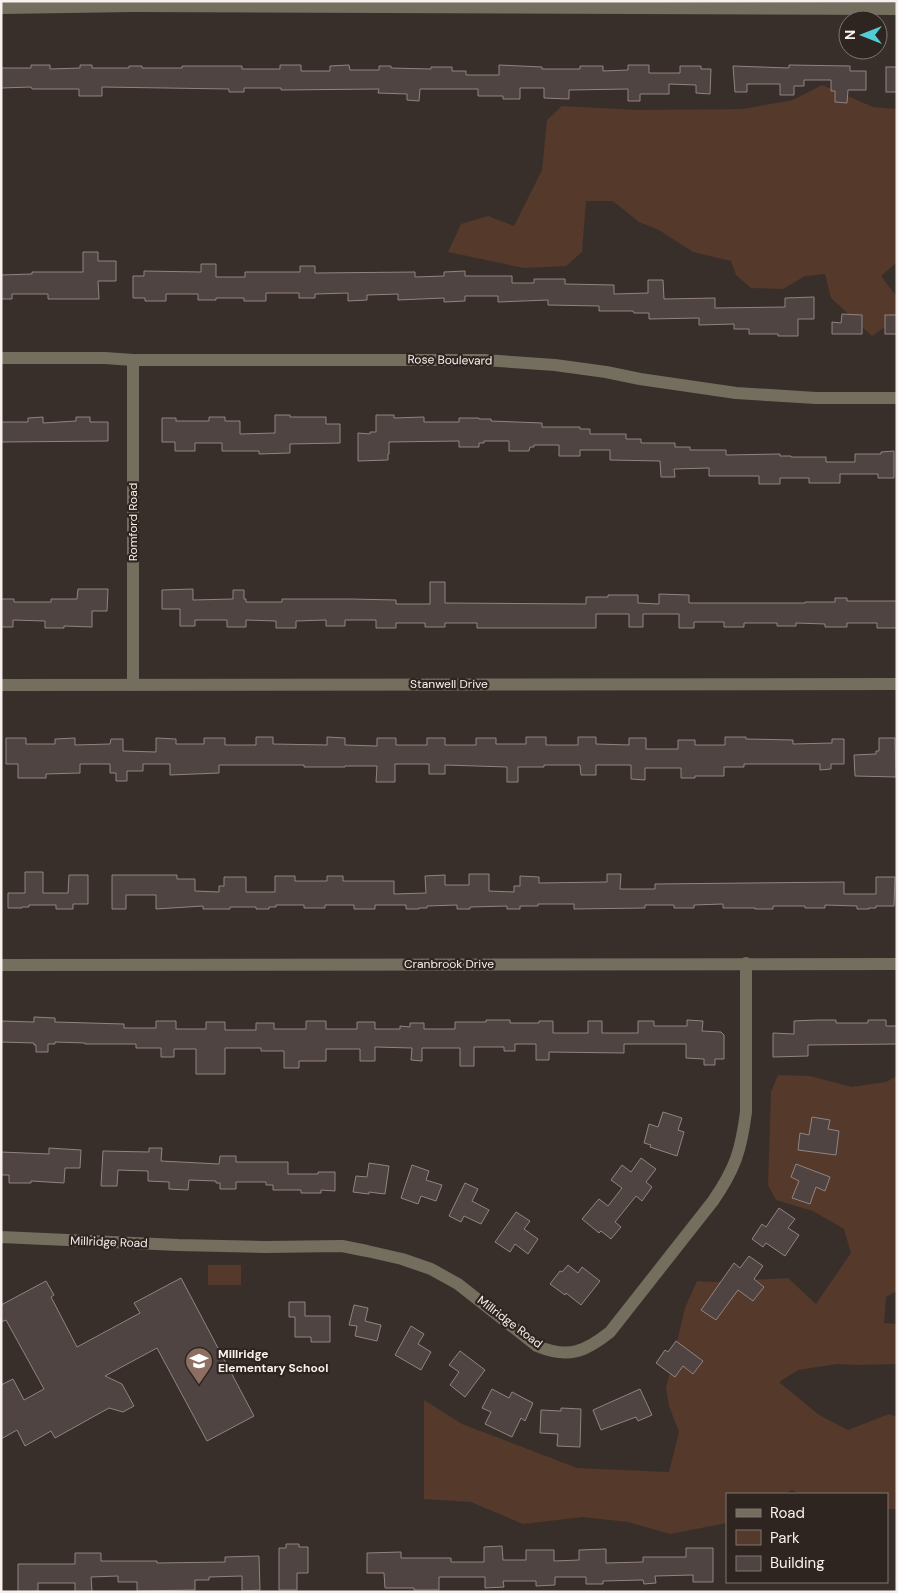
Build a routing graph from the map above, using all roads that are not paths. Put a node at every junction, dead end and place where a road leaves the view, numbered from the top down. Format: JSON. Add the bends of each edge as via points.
{"nodes":[{"id":1,"x":120,"y":4,"type":"edge"},
{"id":2,"x":1,"y":8,"type":"edge"},
{"id":3,"x":897,"y":9,"type":"edge"},
{"id":4,"x":1,"y":358,"type":"edge"},
{"id":5,"x":133,"y":360,"type":"junction"},
{"id":6,"x":897,"y":398,"type":"edge"},
{"id":7,"x":897,"y":684,"type":"edge"},
{"id":8,"x":1,"y":685,"type":"edge"},
{"id":9,"x":133,"y":685,"type":"junction"},
{"id":10,"x":746,"y":963,"type":"junction"},
{"id":11,"x":897,"y":964,"type":"edge"},
{"id":12,"x":1,"y":966,"type":"edge"},
{"id":13,"x":1,"y":1237,"type":"edge"}],
"edges":[{"from":1,"to":2,"type":"street"},
{"from":1,"to":3,"type":"street"},
{"from":4,"to":5,"type":"street","name":"Rose Boulevard"},
{"from":5,"to":6,"type":"street","name":"Rose Boulevard","via":[[484,360],[555,365],[736,393],[816,398]]},
{"from":5,"to":9,"type":"street","name":"Romford Road"},
{"from":7,"to":9,"type":"street","name":"Stanwell Drive"},
{"from":8,"to":9,"type":"street","name":"Stanwell Drive"},
{"from":10,"to":11,"type":"street","name":"Cranbrook Drive"},
{"from":10,"to":12,"type":"street","name":"Cranbrook Drive"},
{"from":10,"to":13,"type":"street","name":"Millridge Road","via":[[746,1112],[735,1163],[713,1201],[610,1332],[588,1348],[569,1353],[537,1346],[458,1284],[402,1259],[342,1246],[178,1245]]}]}
